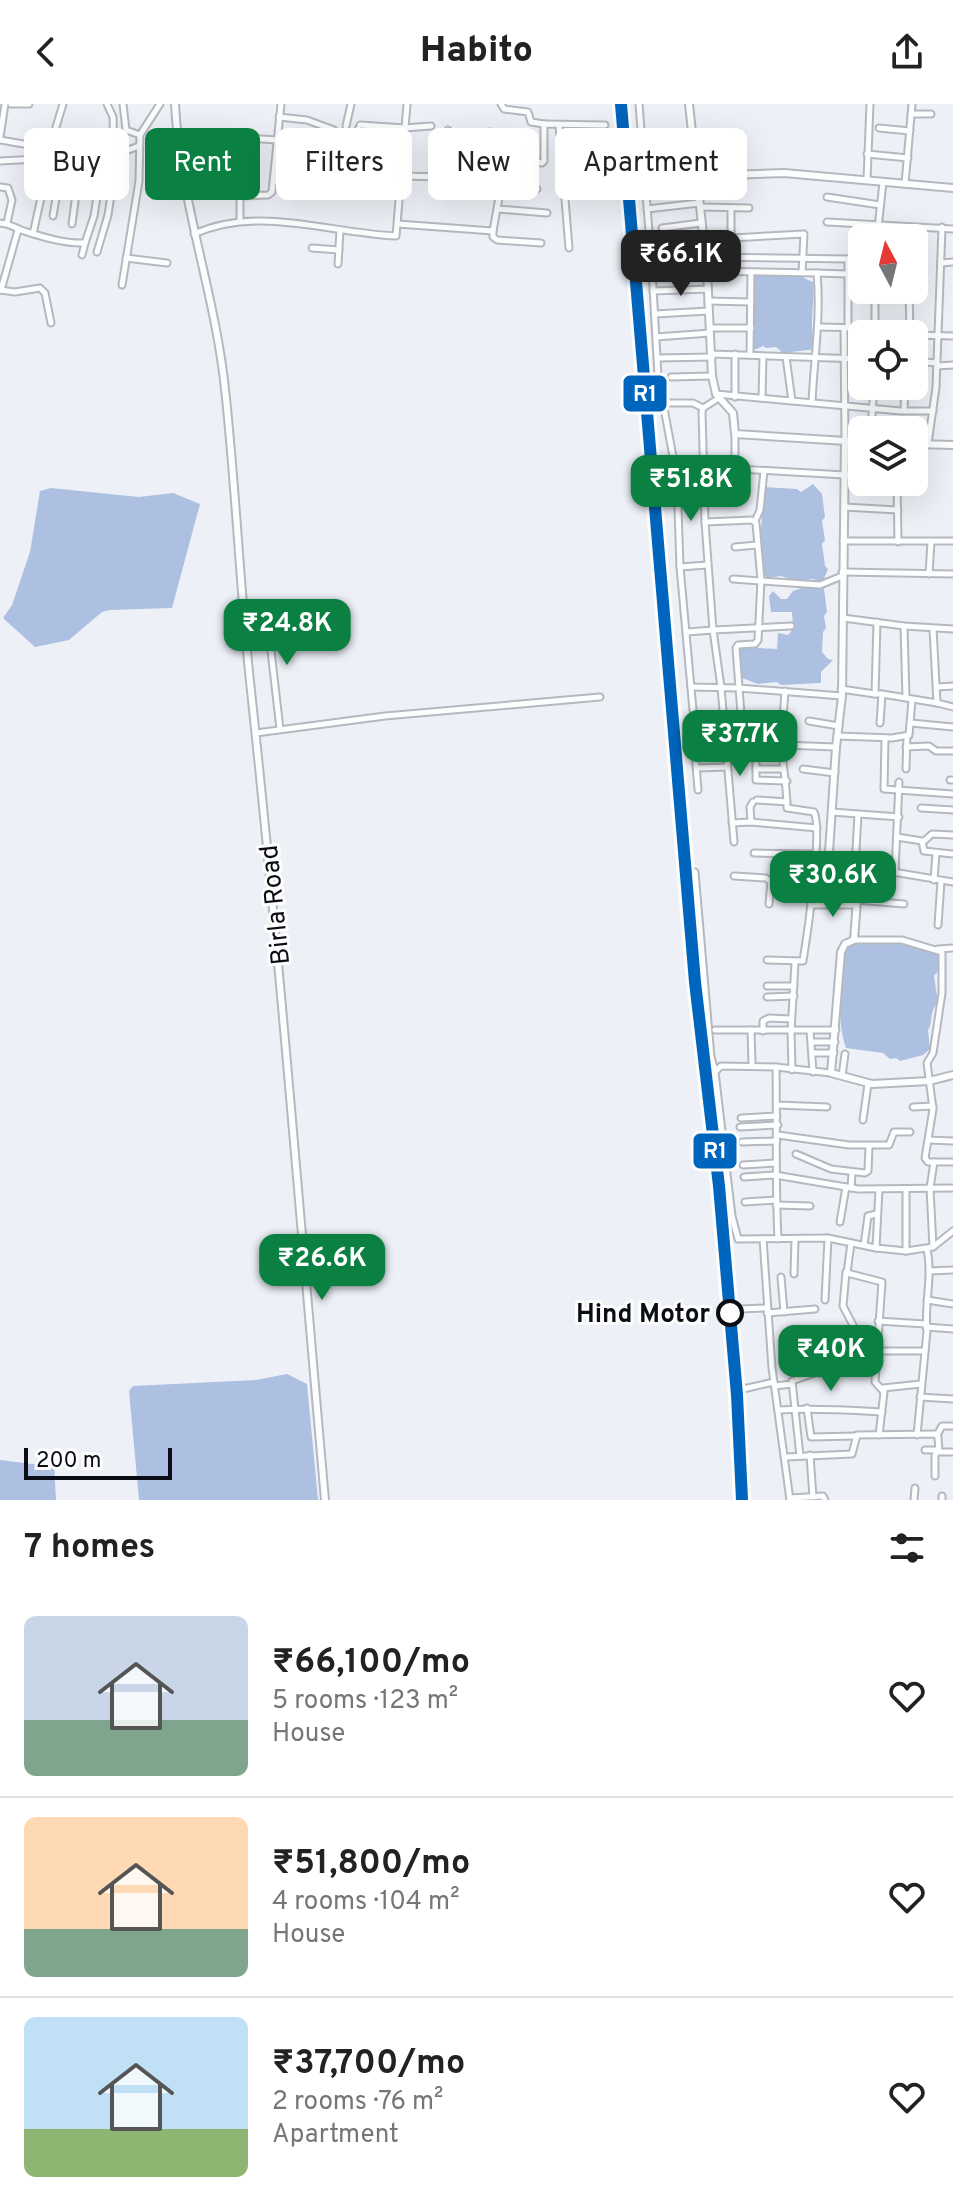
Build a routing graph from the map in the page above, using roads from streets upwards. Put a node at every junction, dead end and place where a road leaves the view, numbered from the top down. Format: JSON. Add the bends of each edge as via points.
{"nodes":[{"id":1,"x":5,"y":104,"type":"edge"},
{"id":2,"x":11,"y":104,"type":"edge"},
{"id":3,"x":29,"y":104,"type":"edge"},
{"id":4,"x":63,"y":104,"type":"edge"},
{"id":5,"x":107,"y":104,"type":"edge"},
{"id":6,"x":123,"y":104,"type":"edge"},
{"id":7,"x":160,"y":104,"type":"edge"},
{"id":8,"x":175,"y":104,"type":"edge"},
{"id":9,"x":281,"y":104,"type":"edge"},
{"id":10,"x":351,"y":104,"type":"edge"},
{"id":11,"x":407,"y":104,"type":"edge"},
{"id":12,"x":501,"y":104,"type":"edge"},
{"id":13,"x":639,"y":104,"type":"edge"},
{"id":14,"x":689,"y":104,"type":"edge"},
{"id":15,"x":870,"y":104,"type":"edge"},
{"id":16,"x":912,"y":104,"type":"edge"},
{"id":17,"x":911,"y":114,"type":"junction"},
{"id":18,"x":931,"y":114,"type":"dead end"},
{"id":19,"x":279,"y":117,"type":"junction"},
{"id":20,"x":544,"y":124,"type":"junction"},
{"id":21,"x":605,"y":125,"type":"dead end"},
{"id":22,"x":346,"y":126,"type":"dead end"},
{"id":23,"x":431,"y":126,"type":"dead end"},
{"id":24,"x":559,"y":126,"type":"junction"},
{"id":25,"x":56,"y":128,"type":"edge"},
{"id":26,"x":114,"y":128,"type":"edge"},
{"id":27,"x":278,"y":128,"type":"edge"},
{"id":28,"x":329,"y":128,"type":"edge"},
{"id":29,"x":359,"y":128,"type":"edge"},
{"id":30,"x":405,"y":128,"type":"junction"},
{"id":31,"x":641,"y":128,"type":"edge"},
{"id":32,"x":691,"y":128,"type":"edge"},
{"id":33,"x":879,"y":128,"type":"dead end"},
{"id":34,"x":910,"y":131,"type":"junction"},
{"id":35,"x":140,"y":135,"type":"junction"},
{"id":36,"x":0,"y":139,"type":"edge"},
{"id":37,"x":24,"y":144,"type":"edge"},
{"id":38,"x":139,"y":146,"type":"junction"},
{"id":39,"x":129,"y":150,"type":"edge"},
{"id":40,"x":276,"y":150,"type":"edge"},
{"id":41,"x":867,"y":154,"type":"junction"},
{"id":42,"x":908,"y":158,"type":"junction"},
{"id":43,"x":24,"y":160,"type":"edge"},
{"id":44,"x":0,"y":161,"type":"edge"},
{"id":45,"x":539,"y":162,"type":"edge"},
{"id":46,"x":747,"y":173,"type":"edge"},
{"id":47,"x":867,"y":180,"type":"junction"},
{"id":48,"x":273,"y":181,"type":"junction"},
{"id":49,"x":276,"y":181,"type":"edge"},
{"id":50,"x":883,"y":182,"type":"junction"},
{"id":51,"x":905,"y":184,"type":"junction"},
{"id":52,"x":0,"y":187,"type":"edge"},
{"id":53,"x":953,"y":188,"type":"edge"},
{"id":54,"x":260,"y":194,"type":"edge"},
{"id":55,"x":827,"y":197,"type":"dead end"},
{"id":56,"x":41,"y":200,"type":"edge"},
{"id":57,"x":56,"y":200,"type":"edge"},
{"id":58,"x":75,"y":200,"type":"edge"},
{"id":59,"x":96,"y":200,"type":"edge"},
{"id":60,"x":110,"y":200,"type":"edge"},
{"id":61,"x":240,"y":200,"type":"edge"},
{"id":62,"x":400,"y":200,"type":"edge"},
{"id":63,"x":499,"y":200,"type":"edge"},
{"id":64,"x":646,"y":200,"type":"edge"},
{"id":65,"x":698,"y":200,"type":"edge"},
{"id":66,"x":699,"y":205,"type":"junction"},
{"id":67,"x":880,"y":205,"type":"junction"},
{"id":68,"x":731,"y":208,"type":"junction"},
{"id":69,"x":749,"y":208,"type":"dead end"},
{"id":70,"x":498,"y":209,"type":"junction"},
{"id":71,"x":647,"y":209,"type":"junction"},
{"id":72,"x":547,"y":213,"type":"dead end"},
{"id":73,"x":53,"y":216,"type":"dead end"},
{"id":74,"x":240,"y":220,"type":"junction"},
{"id":75,"x":827,"y":222,"type":"dead end"},
{"id":76,"x":4,"y":223,"type":"edge"},
{"id":77,"x":701,"y":223,"type":"junction"},
{"id":78,"x":72,"y":224,"type":"dead end"},
{"id":79,"x":398,"y":224,"type":"junction"},
{"id":80,"x":860,"y":224,"type":"edge"},
{"id":81,"x":877,"y":224,"type":"edge"},
{"id":82,"x":928,"y":227,"type":"edge"},
{"id":83,"x":942,"y":227,"type":"junction"},
{"id":84,"x":662,"y":228,"type":"dead end"},
{"id":85,"x":953,"y":229,"type":"edge"},
{"id":86,"x":18,"y":230,"type":"junction"},
{"id":87,"x":340,"y":231,"type":"junction"},
{"id":88,"x":493,"y":231,"type":"junction"},
{"id":89,"x":33,"y":234,"type":"junction"},
{"id":90,"x":194,"y":234,"type":"junction"},
{"id":91,"x":731,"y":238,"type":"junction"},
{"id":92,"x":85,"y":243,"type":"junction"},
{"id":93,"x":541,"y":243,"type":"dead end"},
{"id":94,"x":703,"y":245,"type":"junction"},
{"id":95,"x":650,"y":247,"type":"junction"},
{"id":96,"x":312,"y":248,"type":"dead end"},
{"id":97,"x":569,"y":248,"type":"dead end"},
{"id":98,"x":339,"y":250,"type":"junction"},
{"id":99,"x":97,"y":252,"type":"dead end"},
{"id":100,"x":82,"y":255,"type":"dead end"},
{"id":101,"x":731,"y":257,"type":"junction"},
{"id":102,"x":126,"y":258,"type":"junction"},
{"id":103,"x":803,"y":258,"type":"junction"},
{"id":104,"x":822,"y":258,"type":"junction"},
{"id":105,"x":848,"y":259,"type":"edge"},
{"id":106,"x":953,"y":262,"type":"edge"},
{"id":107,"x":167,"y":263,"type":"dead end"},
{"id":108,"x":941,"y":263,"type":"junction"},
{"id":109,"x":338,"y":264,"type":"dead end"},
{"id":110,"x":706,"y":265,"type":"junction"},
{"id":111,"x":652,"y":270,"type":"junction"},
{"id":112,"x":3,"y":271,"type":"edge"},
{"id":113,"x":751,"y":272,"type":"junction"},
{"id":114,"x":802,"y":273,"type":"junction"},
{"id":115,"x":820,"y":273,"type":"junction"},
{"id":116,"x":848,"y":274,"type":"joint"},
{"id":117,"x":122,"y":285,"type":"dead end"},
{"id":118,"x":708,"y":289,"type":"junction"},
{"id":119,"x":0,"y":290,"type":"edge"},
{"id":120,"x":653,"y":291,"type":"junction"},
{"id":121,"x":708,"y":301,"type":"junction"},
{"id":122,"x":751,"y":302,"type":"junction"},
{"id":123,"x":709,"y":311,"type":"junction"},
{"id":124,"x":655,"y":314,"type":"junction"},
{"id":125,"x":51,"y":323,"type":"dead end"},
{"id":126,"x":820,"y":327,"type":"junction"},
{"id":127,"x":751,"y":328,"type":"junction"},
{"id":128,"x":846,"y":328,"type":"junction"},
{"id":129,"x":710,"y":331,"type":"junction"},
{"id":130,"x":928,"y":335,"type":"edge"},
{"id":131,"x":939,"y":336,"type":"junction"},
{"id":132,"x":953,"y":336,"type":"edge"},
{"id":133,"x":656,"y":337,"type":"junction"},
{"id":134,"x":735,"y":353,"type":"junction"},
{"id":135,"x":712,"y":355,"type":"junction"},
{"id":136,"x":750,"y":355,"type":"junction"},
{"id":137,"x":763,"y":356,"type":"junction"},
{"id":138,"x":786,"y":357,"type":"junction"},
{"id":139,"x":658,"y":358,"type":"junction"},
{"id":140,"x":814,"y":358,"type":"junction"},
{"id":141,"x":845,"y":358,"type":"junction"},
{"id":142,"x":848,"y":358,"type":"edge"},
{"id":143,"x":928,"y":363,"type":"edge"},
{"id":144,"x":937,"y":364,"type":"junction"},
{"id":145,"x":953,"y":365,"type":"edge"},
{"id":146,"x":712,"y":376,"type":"junction"},
{"id":147,"x":671,"y":377,"type":"dead end"},
{"id":148,"x":717,"y":396,"type":"junction"},
{"id":149,"x":735,"y":397,"type":"junction"},
{"id":150,"x":762,"y":398,"type":"junction"},
{"id":151,"x":873,"y":400,"type":"edge"},
{"id":152,"x":904,"y":400,"type":"edge"},
{"id":153,"x":792,"y":401,"type":"junction"},
{"id":154,"x":812,"y":402,"type":"junction"},
{"id":155,"x":665,"y":403,"type":"junction"},
{"id":156,"x":843,"y":405,"type":"junction"},
{"id":157,"x":703,"y":408,"type":"junction"},
{"id":158,"x":872,"y":408,"type":"junction"},
{"id":159,"x":904,"y":410,"type":"junction"},
{"id":160,"x":933,"y":411,"type":"junction"},
{"id":161,"x":872,"y":416,"type":"edge"},
{"id":162,"x":735,"y":434,"type":"junction"},
{"id":163,"x":845,"y":441,"type":"junction"},
{"id":164,"x":848,"y":441,"type":"edge"},
{"id":165,"x":928,"y":444,"type":"joint"},
{"id":166,"x":953,"y":445,"type":"edge"},
{"id":167,"x":741,"y":470,"type":"junction"},
{"id":168,"x":764,"y":471,"type":"junction"},
{"id":169,"x":845,"y":475,"type":"junction"},
{"id":170,"x":848,"y":475,"type":"edge"},
{"id":171,"x":677,"y":478,"type":"junction"},
{"id":172,"x":703,"y":478,"type":"junction"},
{"id":173,"x":898,"y":496,"type":"edge"},
{"id":174,"x":844,"y":507,"type":"junction"},
{"id":175,"x":898,"y":510,"type":"junction"},
{"id":176,"x":755,"y":521,"type":"junction"},
{"id":177,"x":705,"y":522,"type":"junction"},
{"id":178,"x":842,"y":541,"type":"junction"},
{"id":179,"x":953,"y":541,"type":"edge"},
{"id":180,"x":898,"y":542,"type":"junction"},
{"id":181,"x":931,"y":542,"type":"junction"},
{"id":182,"x":757,"y":545,"type":"junction"},
{"id":183,"x":735,"y":547,"type":"dead end"},
{"id":184,"x":707,"y":565,"type":"junction"},
{"id":185,"x":680,"y":567,"type":"junction"},
{"id":186,"x":842,"y":574,"type":"junction"},
{"id":187,"x":929,"y":574,"type":"junction"},
{"id":188,"x":953,"y":574,"type":"edge"},
{"id":189,"x":733,"y":579,"type":"dead end"},
{"id":190,"x":761,"y":580,"type":"junction"},
{"id":191,"x":266,"y":608,"type":"dead end"},
{"id":192,"x":842,"y":618,"type":"junction"},
{"id":193,"x":877,"y":622,"type":"junction"},
{"id":194,"x":791,"y":626,"type":"dead end"},
{"id":195,"x":904,"y":626,"type":"junction"},
{"id":196,"x":758,"y":627,"type":"junction"},
{"id":197,"x":933,"y":629,"type":"junction"},
{"id":198,"x":953,"y":629,"type":"edge"},
{"id":199,"x":713,"y":630,"type":"junction"},
{"id":200,"x":687,"y":632,"type":"junction"},
{"id":201,"x":953,"y":686,"type":"edge"},
{"id":202,"x":691,"y":687,"type":"junction"},
{"id":203,"x":721,"y":687,"type":"junction"},
{"id":204,"x":937,"y":687,"type":"junction"},
{"id":205,"x":738,"y":688,"type":"junction"},
{"id":206,"x":785,"y":691,"type":"junction"},
{"id":207,"x":841,"y":693,"type":"junction"},
{"id":208,"x":878,"y":694,"type":"junction"},
{"id":209,"x":600,"y":697,"type":"dead end"},
{"id":210,"x":909,"y":699,"type":"junction"},
{"id":211,"x":937,"y":703,"type":"junction"},
{"id":212,"x":953,"y":707,"type":"edge"},
{"id":213,"x":693,"y":710,"type":"dead end"},
{"id":214,"x":809,"y":721,"type":"dead end"},
{"id":215,"x":880,"y":723,"type":"dead end"},
{"id":216,"x":911,"y":723,"type":"junction"},
{"id":217,"x":839,"y":726,"type":"junction"},
{"id":218,"x":953,"y":727,"type":"edge"},
{"id":219,"x":280,"y":729,"type":"junction"},
{"id":220,"x":256,"y":733,"type":"junction"},
{"id":221,"x":838,"y":736,"type":"junction"},
{"id":222,"x":907,"y":736,"type":"junction"},
{"id":223,"x":885,"y":738,"type":"junction"},
{"id":224,"x":694,"y":740,"type":"dead end"},
{"id":225,"x":782,"y":743,"type":"junction"},
{"id":226,"x":726,"y":744,"type":"junction"},
{"id":227,"x":756,"y":745,"type":"junction"},
{"id":228,"x":836,"y":747,"type":"junction"},
{"id":229,"x":906,"y":747,"type":"junction"},
{"id":230,"x":953,"y":751,"type":"edge"},
{"id":231,"x":727,"y":767,"type":"junction"},
{"id":232,"x":697,"y":768,"type":"junction"},
{"id":233,"x":756,"y":769,"type":"junction"},
{"id":234,"x":783,"y":769,"type":"junction"},
{"id":235,"x":803,"y":769,"type":"dead end"},
{"id":236,"x":906,"y":769,"type":"dead end"},
{"id":237,"x":835,"y":773,"type":"junction"},
{"id":238,"x":787,"y":781,"type":"junction"},
{"id":239,"x":899,"y":782,"type":"dead end"},
{"id":240,"x":698,"y":790,"type":"dead end"},
{"id":241,"x":899,"y":790,"type":"junction"},
{"id":242,"x":953,"y":794,"type":"edge"},
{"id":243,"x":787,"y":802,"type":"junction"},
{"id":244,"x":921,"y":808,"type":"dead end"},
{"id":245,"x":953,"y":810,"type":"edge"},
{"id":246,"x":831,"y":812,"type":"junction"},
{"id":247,"x":858,"y":814,"type":"junction"},
{"id":248,"x":899,"y":817,"type":"junction"},
{"id":249,"x":751,"y":822,"type":"junction"},
{"id":250,"x":732,"y":823,"type":"junction"},
{"id":251,"x":817,"y":828,"type":"junction"},
{"id":252,"x":953,"y":835,"type":"edge"},
{"id":253,"x":897,"y":837,"type":"junction"},
{"id":254,"x":734,"y":842,"type":"dead end"},
{"id":255,"x":923,"y":842,"type":"junction"},
{"id":256,"x":754,"y":853,"type":"dead end"},
{"id":257,"x":936,"y":853,"type":"junction"},
{"id":258,"x":814,"y":854,"type":"junction"},
{"id":259,"x":953,"y":854,"type":"edge"},
{"id":260,"x":814,"y":867,"type":"junction"},
{"id":261,"x":828,"y":867,"type":"junction"},
{"id":262,"x":856,"y":869,"type":"junction"},
{"id":263,"x":695,"y":872,"type":"dead end"},
{"id":264,"x":895,"y":872,"type":"junction"},
{"id":265,"x":734,"y":876,"type":"dead end"},
{"id":266,"x":771,"y":881,"type":"junction"},
{"id":267,"x":938,"y":881,"type":"junction"},
{"id":268,"x":953,"y":882,"type":"edge"},
{"id":269,"x":813,"y":885,"type":"junction"},
{"id":270,"x":856,"y":902,"type":"junction"},
{"id":271,"x":769,"y":904,"type":"dead end"},
{"id":272,"x":904,"y":904,"type":"dead end"},
{"id":273,"x":811,"y":905,"type":"junction"},
{"id":274,"x":938,"y":925,"type":"dead end"},
{"id":275,"x":854,"y":940,"type":"junction"},
{"id":276,"x":953,"y":948,"type":"edge"},
{"id":277,"x":937,"y":949,"type":"junction"},
{"id":278,"x":767,"y":960,"type":"dead end"},
{"id":279,"x":795,"y":963,"type":"junction"},
{"id":280,"x":767,"y":986,"type":"dead end"},
{"id":281,"x":794,"y":986,"type":"junction"},
{"id":282,"x":794,"y":996,"type":"junction"},
{"id":283,"x":767,"y":997,"type":"dead end"},
{"id":284,"x":791,"y":1019,"type":"junction"},
{"id":285,"x":715,"y":1030,"type":"dead end"},
{"id":286,"x":751,"y":1030,"type":"junction"},
{"id":287,"x":836,"y":1030,"type":"junction"},
{"id":288,"x":763,"y":1031,"type":"junction"},
{"id":289,"x":810,"y":1031,"type":"junction"},
{"id":290,"x":791,"y":1032,"type":"junction"},
{"id":291,"x":812,"y":1042,"type":"junction"},
{"id":292,"x":835,"y":1042,"type":"junction"},
{"id":293,"x":812,"y":1053,"type":"junction"},
{"id":294,"x":834,"y":1053,"type":"junction"},
{"id":295,"x":845,"y":1054,"type":"dead end"},
{"id":296,"x":752,"y":1066,"type":"junction"},
{"id":297,"x":776,"y":1067,"type":"junction"},
{"id":298,"x":792,"y":1070,"type":"junction"},
{"id":299,"x":715,"y":1072,"type":"junction"},
{"id":300,"x":813,"y":1072,"type":"junction"},
{"id":301,"x":831,"y":1073,"type":"junction"},
{"id":302,"x":953,"y":1075,"type":"edge"},
{"id":303,"x":842,"y":1076,"type":"junction"},
{"id":304,"x":929,"y":1081,"type":"junction"},
{"id":305,"x":868,"y":1084,"type":"junction"},
{"id":306,"x":777,"y":1105,"type":"junction"},
{"id":307,"x":933,"y":1106,"type":"junction"},
{"id":308,"x":827,"y":1107,"type":"dead end"},
{"id":309,"x":913,"y":1107,"type":"dead end"},
{"id":310,"x":777,"y":1116,"type":"junction"},
{"id":311,"x":741,"y":1118,"type":"dead end"},
{"id":312,"x":863,"y":1120,"type":"dead end"},
{"id":313,"x":778,"y":1125,"type":"junction"},
{"id":314,"x":740,"y":1127,"type":"dead end"},
{"id":315,"x":910,"y":1132,"type":"dead end"},
{"id":316,"x":778,"y":1138,"type":"junction"},
{"id":317,"x":928,"y":1140,"type":"junction"},
{"id":318,"x":953,"y":1141,"type":"edge"},
{"id":319,"x":742,"y":1142,"type":"dead end"},
{"id":320,"x":869,"y":1146,"type":"junction"},
{"id":321,"x":796,"y":1154,"type":"dead end"},
{"id":322,"x":934,"y":1162,"type":"junction"},
{"id":323,"x":953,"y":1162,"type":"edge"},
{"id":324,"x":776,"y":1163,"type":"junction"},
{"id":325,"x":743,"y":1165,"type":"dead end"},
{"id":326,"x":852,"y":1173,"type":"junction"},
{"id":327,"x":775,"y":1175,"type":"junction"},
{"id":328,"x":744,"y":1177,"type":"dead end"},
{"id":329,"x":848,"y":1188,"type":"junction"},
{"id":330,"x":930,"y":1188,"type":"junction"},
{"id":331,"x":953,"y":1188,"type":"edge"},
{"id":332,"x":879,"y":1189,"type":"junction"},
{"id":333,"x":906,"y":1189,"type":"junction"},
{"id":334,"x":745,"y":1202,"type":"dead end"},
{"id":335,"x":776,"y":1202,"type":"junction"},
{"id":336,"x":810,"y":1206,"type":"dead end"},
{"id":337,"x":877,"y":1214,"type":"junction"},
{"id":338,"x":840,"y":1222,"type":"dead end"},
{"id":339,"x":953,"y":1231,"type":"edge"},
{"id":340,"x":828,"y":1238,"type":"junction"},
{"id":341,"x":763,"y":1239,"type":"junction"},
{"id":342,"x":778,"y":1239,"type":"junction"},
{"id":343,"x":795,"y":1239,"type":"junction"},
{"id":344,"x":851,"y":1243,"type":"junction"},
{"id":345,"x":864,"y":1245,"type":"junction"},
{"id":346,"x":876,"y":1248,"type":"junction"},
{"id":347,"x":930,"y":1248,"type":"junction"},
{"id":348,"x":906,"y":1251,"type":"junction"},
{"id":349,"x":953,"y":1270,"type":"edge"},
{"id":350,"x":929,"y":1271,"type":"junction"},
{"id":351,"x":846,"y":1272,"type":"junction"},
{"id":352,"x":794,"y":1274,"type":"dead end"},
{"id":353,"x":781,"y":1277,"type":"dead end"},
{"id":354,"x":825,"y":1300,"type":"dead end"},
{"id":355,"x":927,"y":1300,"type":"junction"},
{"id":356,"x":953,"y":1304,"type":"edge"},
{"id":357,"x":740,"y":1309,"type":"dead end"},
{"id":358,"x":815,"y":1309,"type":"dead end"},
{"id":359,"x":767,"y":1310,"type":"junction"},
{"id":360,"x":784,"y":1312,"type":"junction"},
{"id":361,"x":878,"y":1321,"type":"junction"},
{"id":362,"x":926,"y":1326,"type":"junction"},
{"id":363,"x":953,"y":1329,"type":"edge"},
{"id":364,"x":799,"y":1330,"type":"dead end"},
{"id":365,"x":877,"y":1351,"type":"junction"},
{"id":366,"x":925,"y":1351,"type":"junction"},
{"id":367,"x":824,"y":1357,"type":"dead end"},
{"id":368,"x":809,"y":1362,"type":"junction"},
{"id":369,"x":876,"y":1363,"type":"junction"},
{"id":370,"x":860,"y":1364,"type":"junction"},
{"id":371,"x":812,"y":1373,"type":"junction"},
{"id":372,"x":774,"y":1384,"type":"junction"},
{"id":373,"x":792,"y":1384,"type":"junction"},
{"id":374,"x":921,"y":1384,"type":"junction"},
{"id":375,"x":743,"y":1389,"type":"dead end"},
{"id":376,"x":882,"y":1389,"type":"junction"},
{"id":377,"x":920,"y":1397,"type":"junction"},
{"id":378,"x":953,"y":1399,"type":"edge"},
{"id":379,"x":807,"y":1408,"type":"junction"},
{"id":380,"x":795,"y":1409,"type":"junction"},
{"id":381,"x":779,"y":1410,"type":"junction"},
{"id":382,"x":882,"y":1412,"type":"junction"},
{"id":383,"x":953,"y":1426,"type":"edge"},
{"id":384,"x":879,"y":1435,"type":"junction"},
{"id":385,"x":917,"y":1435,"type":"junction"},
{"id":386,"x":937,"y":1435,"type":"junction"},
{"id":387,"x":856,"y":1436,"type":"junction"},
{"id":388,"x":925,"y":1450,"type":"dead end"},
{"id":389,"x":938,"y":1451,"type":"junction"},
{"id":390,"x":953,"y":1452,"type":"edge"},
{"id":391,"x":810,"y":1455,"type":"junction"},
{"id":392,"x":800,"y":1456,"type":"junction"},
{"id":393,"x":786,"y":1457,"type":"junction"},
{"id":394,"x":935,"y":1476,"type":"dead end"},
{"id":395,"x":915,"y":1488,"type":"dead end"},
{"id":396,"x":813,"y":1497,"type":"junction"},
{"id":397,"x":790,"y":1499,"type":"edge"},
{"id":398,"x":325,"y":1500,"type":"edge"},
{"id":399,"x":825,"y":1500,"type":"edge"},
{"id":400,"x":914,"y":1500,"type":"edge"}],
"edges":[{"from":1,"to":36,"type":"street"},
{"from":2,"to":3,"type":"street"},
{"from":4,"to":25,"type":"street"},
{"from":5,"to":26,"type":"street"},
{"from":6,"to":35,"type":"street","via":[[126,130]]},
{"from":7,"to":35,"type":"street"},
{"from":8,"to":90,"type":"street","name":"Birla Road"},
{"from":9,"to":19,"type":"street"},
{"from":10,"to":22,"type":"street"},
{"from":11,"to":30,"type":"street"},
{"from":12,"to":20,"type":"street","via":[[528,112],[531,122]]},
{"from":13,"to":31,"type":"street"},
{"from":14,"to":32,"type":"street"},
{"from":15,"to":41,"type":"street"},
{"from":16,"to":17,"type":"street"},
{"from":17,"to":18,"type":"street"},
{"from":17,"to":34,"type":"street"},
{"from":19,"to":27,"type":"street"},
{"from":19,"to":28,"type":"street"},
{"from":20,"to":24,"type":"street"},
{"from":20,"to":45,"type":"street","via":[[543,162]]},
{"from":21,"to":24,"type":"street"},
{"from":23,"to":30,"type":"street"},
{"from":24,"to":97,"type":"street"},
{"from":29,"to":30,"type":"street"},
{"from":33,"to":34,"type":"street"},
{"from":34,"to":42,"type":"street"},
{"from":35,"to":38,"type":"street"},
{"from":36,"to":37,"type":"street"},
{"from":38,"to":39,"type":"street"},
{"from":38,"to":102,"type":"street","via":[[139,181]]},
{"from":40,"to":48,"type":"street"},
{"from":41,"to":42,"type":"street"},
{"from":41,"to":47,"type":"street"},
{"from":42,"to":51,"type":"street"},
{"from":43,"to":44,"type":"street"},
{"from":46,"to":47,"type":"street"},
{"from":47,"to":50,"type":"street"},
{"from":48,"to":49,"type":"street"},
{"from":48,"to":54,"type":"street","via":[[271,194]]},
{"from":50,"to":51,"type":"street"},
{"from":50,"to":67,"type":"street"},
{"from":51,"to":53,"type":"street"},
{"from":52,"to":76,"type":"street","via":[[8,188],[11,196]]},
{"from":55,"to":67,"type":"street"},
{"from":56,"to":89,"type":"street"},
{"from":57,"to":73,"type":"street"},
{"from":58,"to":78,"type":"street"},
{"from":59,"to":92,"type":"street"},
{"from":60,"to":99,"type":"street"},
{"from":61,"to":74,"type":"street"},
{"from":62,"to":79,"type":"street"},
{"from":63,"to":70,"type":"street"},
{"from":64,"to":71,"type":"street"},
{"from":65,"to":66,"type":"street"},
{"from":66,"to":68,"type":"street"},
{"from":66,"to":71,"type":"street"},
{"from":66,"to":77,"type":"street"},
{"from":67,"to":81,"type":"street"},
{"from":68,"to":69,"type":"street"},
{"from":68,"to":91,"type":"street"},
{"from":70,"to":72,"type":"street"},
{"from":70,"to":88,"type":"street"},
{"from":71,"to":95,"type":"street"},
{"from":74,"to":87,"type":"street"},
{"from":74,"to":90,"type":"street"},
{"from":75,"to":80,"type":"street"},
{"from":76,"to":86,"type":"street"},
{"from":77,"to":84,"type":"street"},
{"from":77,"to":94,"type":"street"},
{"from":79,"to":87,"type":"street","via":[[394,237]]},
{"from":79,"to":88,"type":"street"},
{"from":82,"to":83,"type":"street"},
{"from":83,"to":85,"type":"street"},
{"from":83,"to":108,"type":"street"},
{"from":86,"to":89,"type":"street"},
{"from":86,"to":112,"type":"street"},
{"from":87,"to":98,"type":"street"},
{"from":88,"to":93,"type":"street","via":[[497,240]]},
{"from":89,"to":92,"type":"street"},
{"from":90,"to":220,"type":"street","name":"Birla Road","via":[[225,385]]},
{"from":91,"to":101,"type":"street"},
{"from":91,"to":103,"type":"street","via":[[804,234]]},
{"from":92,"to":100,"type":"street"},
{"from":94,"to":95,"type":"street"},
{"from":94,"to":110,"type":"street"},
{"from":95,"to":111,"type":"street"},
{"from":96,"to":98,"type":"street"},
{"from":98,"to":109,"type":"street"},
{"from":101,"to":103,"type":"street"},
{"from":101,"to":110,"type":"street"},
{"from":102,"to":107,"type":"street"},
{"from":102,"to":117,"type":"street"},
{"from":103,"to":104,"type":"street"},
{"from":103,"to":114,"type":"street"},
{"from":104,"to":105,"type":"street"},
{"from":104,"to":115,"type":"street"},
{"from":106,"to":108,"type":"street"},
{"from":108,"to":131,"type":"street"},
{"from":110,"to":111,"type":"street"},
{"from":110,"to":113,"type":"street"},
{"from":110,"to":118,"type":"street"},
{"from":111,"to":120,"type":"street"},
{"from":112,"to":119,"type":"street"},
{"from":113,"to":114,"type":"street"},
{"from":113,"to":122,"type":"street"},
{"from":114,"to":115,"type":"street"},
{"from":115,"to":116,"type":"street"},
{"from":115,"to":126,"type":"street"},
{"from":116,"to":128,"type":"street"},
{"from":118,"to":120,"type":"street"},
{"from":118,"to":121,"type":"street"},
{"from":119,"to":125,"type":"street","via":[[40,288]]},
{"from":120,"to":124,"type":"street"},
{"from":121,"to":122,"type":"street"},
{"from":121,"to":123,"type":"street"},
{"from":122,"to":127,"type":"street"},
{"from":123,"to":124,"type":"street"},
{"from":123,"to":129,"type":"street"},
{"from":124,"to":133,"type":"street"},
{"from":126,"to":128,"type":"street"},
{"from":126,"to":140,"type":"street"},
{"from":127,"to":129,"type":"street"},
{"from":127,"to":136,"type":"street"},
{"from":128,"to":141,"type":"street"},
{"from":129,"to":133,"type":"street"},
{"from":129,"to":135,"type":"street"},
{"from":130,"to":131,"type":"street"},
{"from":131,"to":132,"type":"street"},
{"from":131,"to":144,"type":"street"},
{"from":133,"to":139,"type":"street"},
{"from":134,"to":135,"type":"street"},
{"from":134,"to":136,"type":"street"},
{"from":134,"to":149,"type":"street"},
{"from":135,"to":139,"type":"street"},
{"from":135,"to":146,"type":"street"},
{"from":136,"to":137,"type":"street"},
{"from":137,"to":138,"type":"street"},
{"from":137,"to":150,"type":"street"},
{"from":138,"to":140,"type":"street"},
{"from":138,"to":153,"type":"street"},
{"from":139,"to":155,"type":"street"},
{"from":140,"to":141,"type":"street"},
{"from":140,"to":154,"type":"street"},
{"from":141,"to":142,"type":"street"},
{"from":141,"to":156,"type":"street"},
{"from":143,"to":144,"type":"street"},
{"from":144,"to":145,"type":"street"},
{"from":144,"to":160,"type":"street"},
{"from":146,"to":147,"type":"street"},
{"from":146,"to":148,"type":"street"},
{"from":148,"to":149,"type":"street"},
{"from":148,"to":157,"type":"street"},
{"from":148,"to":162,"type":"street","via":[[731,409]]},
{"from":149,"to":150,"type":"street"},
{"from":150,"to":153,"type":"street"},
{"from":151,"to":158,"type":"street"},
{"from":152,"to":159,"type":"street"},
{"from":153,"to":154,"type":"street"},
{"from":154,"to":156,"type":"street"},
{"from":155,"to":157,"type":"street"},
{"from":155,"to":171,"type":"street"},
{"from":156,"to":158,"type":"street"},
{"from":156,"to":163,"type":"street"},
{"from":157,"to":172,"type":"street"},
{"from":158,"to":159,"type":"street"},
{"from":158,"to":161,"type":"street"},
{"from":159,"to":160,"type":"street"},
{"from":160,"to":165,"type":"street"},
{"from":162,"to":163,"type":"street"},
{"from":162,"to":167,"type":"street","via":[[735,464]]},
{"from":163,"to":164,"type":"street"},
{"from":163,"to":169,"type":"street"},
{"from":165,"to":166,"type":"street"},
{"from":167,"to":168,"type":"street"},
{"from":167,"to":172,"type":"street","via":[[733,477]]},
{"from":168,"to":169,"type":"street"},
{"from":168,"to":176,"type":"street"},
{"from":169,"to":170,"type":"street"},
{"from":169,"to":174,"type":"street"},
{"from":171,"to":172,"type":"street"},
{"from":171,"to":185,"type":"street"},
{"from":172,"to":177,"type":"street"},
{"from":173,"to":175,"type":"street"},
{"from":174,"to":175,"type":"street"},
{"from":174,"to":178,"type":"street"},
{"from":175,"to":180,"type":"street"},
{"from":176,"to":177,"type":"street"},
{"from":176,"to":182,"type":"street"},
{"from":177,"to":184,"type":"street"},
{"from":178,"to":180,"type":"street"},
{"from":178,"to":186,"type":"street"},
{"from":179,"to":181,"type":"street"},
{"from":180,"to":181,"type":"street"},
{"from":181,"to":187,"type":"street"},
{"from":182,"to":183,"type":"street"},
{"from":182,"to":190,"type":"street"},
{"from":184,"to":185,"type":"street"},
{"from":184,"to":199,"type":"street"},
{"from":185,"to":200,"type":"street"},
{"from":186,"to":187,"type":"street"},
{"from":186,"to":190,"type":"street","via":[[820,585]]},
{"from":186,"to":192,"type":"street"},
{"from":187,"to":188,"type":"street"},
{"from":189,"to":190,"type":"street"},
{"from":190,"to":196,"type":"street"},
{"from":191,"to":219,"type":"street"},
{"from":192,"to":193,"type":"street"},
{"from":192,"to":207,"type":"street"},
{"from":193,"to":195,"type":"street"},
{"from":193,"to":208,"type":"street"},
{"from":194,"to":196,"type":"street"},
{"from":195,"to":197,"type":"street"},
{"from":195,"to":210,"type":"street"},
{"from":196,"to":199,"type":"street"},
{"from":196,"to":205,"type":"street","via":[[757,643],[736,648]]},
{"from":197,"to":198,"type":"street"},
{"from":197,"to":204,"type":"street"},
{"from":199,"to":200,"type":"street"},
{"from":199,"to":203,"type":"street"},
{"from":200,"to":202,"type":"street"},
{"from":201,"to":204,"type":"street"},
{"from":202,"to":203,"type":"street"},
{"from":202,"to":213,"type":"street"},
{"from":203,"to":205,"type":"street"},
{"from":203,"to":226,"type":"street"},
{"from":204,"to":211,"type":"street"},
{"from":205,"to":206,"type":"street"},
{"from":205,"to":227,"type":"street","via":[[741,717],[755,722]]},
{"from":206,"to":207,"type":"street"},
{"from":206,"to":225,"type":"street"},
{"from":207,"to":208,"type":"street"},
{"from":207,"to":217,"type":"street"},
{"from":208,"to":210,"type":"street"},
{"from":208,"to":215,"type":"street"},
{"from":209,"to":219,"type":"street"},
{"from":210,"to":211,"type":"street"},
{"from":210,"to":216,"type":"street"},
{"from":211,"to":212,"type":"street"},
{"from":214,"to":217,"type":"street"},
{"from":216,"to":218,"type":"street"},
{"from":216,"to":222,"type":"street"},
{"from":217,"to":221,"type":"street"},
{"from":219,"to":220,"type":"street"},
{"from":220,"to":398,"type":"street","name":"Birla Road"},
{"from":221,"to":223,"type":"street"},
{"from":221,"to":228,"type":"street"},
{"from":222,"to":223,"type":"street"},
{"from":222,"to":229,"type":"street"},
{"from":223,"to":241,"type":"street","via":[[884,789]]},
{"from":224,"to":232,"type":"street"},
{"from":225,"to":227,"type":"street"},
{"from":225,"to":228,"type":"street"},
{"from":225,"to":234,"type":"street"},
{"from":226,"to":227,"type":"street"},
{"from":226,"to":231,"type":"street"},
{"from":227,"to":233,"type":"street"},
{"from":228,"to":237,"type":"street"},
{"from":229,"to":230,"type":"street"},
{"from":229,"to":236,"type":"street"},
{"from":231,"to":232,"type":"street"},
{"from":231,"to":250,"type":"street"},
{"from":232,"to":240,"type":"street"},
{"from":233,"to":234,"type":"street"},
{"from":233,"to":238,"type":"street","via":[[756,780]]},
{"from":234,"to":238,"type":"street"},
{"from":235,"to":237,"type":"street"},
{"from":237,"to":246,"type":"street"},
{"from":238,"to":243,"type":"street"},
{"from":239,"to":241,"type":"street"},
{"from":241,"to":242,"type":"street"},
{"from":241,"to":248,"type":"street"},
{"from":243,"to":249,"type":"street","via":[[755,801]]},
{"from":243,"to":251,"type":"street","via":[[788,810],[814,812]]},
{"from":244,"to":245,"type":"street"},
{"from":246,"to":247,"type":"street"},
{"from":246,"to":261,"type":"street"},
{"from":247,"to":248,"type":"street"},
{"from":247,"to":262,"type":"street"},
{"from":248,"to":253,"type":"street"},
{"from":249,"to":250,"type":"street"},
{"from":249,"to":251,"type":"street"},
{"from":250,"to":254,"type":"street"},
{"from":251,"to":258,"type":"street"},
{"from":252,"to":255,"type":"street","via":[[932,834]]},
{"from":253,"to":255,"type":"street"},
{"from":253,"to":264,"type":"street"},
{"from":255,"to":257,"type":"street","via":[[923,850]]},
{"from":256,"to":258,"type":"street"},
{"from":257,"to":259,"type":"street"},
{"from":257,"to":267,"type":"street"},
{"from":258,"to":260,"type":"street"},
{"from":260,"to":261,"type":"street"},
{"from":260,"to":269,"type":"street"},
{"from":261,"to":262,"type":"street"},
{"from":262,"to":264,"type":"street"},
{"from":262,"to":270,"type":"street"},
{"from":263,"to":299,"type":"street"},
{"from":264,"to":267,"type":"street"},
{"from":265,"to":266,"type":"street"},
{"from":266,"to":269,"type":"street"},
{"from":266,"to":271,"type":"street"},
{"from":267,"to":268,"type":"street"},
{"from":267,"to":274,"type":"street"},
{"from":269,"to":273,"type":"street"},
{"from":270,"to":272,"type":"street"},
{"from":270,"to":273,"type":"street"},
{"from":270,"to":275,"type":"street"},
{"from":273,"to":279,"type":"street","via":[[803,961]]},
{"from":275,"to":277,"type":"street","via":[[902,940]]},
{"from":275,"to":287,"type":"street","via":[[841,952]]},
{"from":276,"to":277,"type":"street"},
{"from":277,"to":304,"type":"street","via":[[944,959],[942,993],[927,1063]]},
{"from":278,"to":279,"type":"street"},
{"from":279,"to":281,"type":"street"},
{"from":280,"to":281,"type":"street"},
{"from":281,"to":282,"type":"street"},
{"from":282,"to":283,"type":"street"},
{"from":282,"to":284,"type":"street"},
{"from":284,"to":288,"type":"street","via":[[767,1018]]},
{"from":284,"to":290,"type":"street"},
{"from":285,"to":286,"type":"street"},
{"from":286,"to":288,"type":"street"},
{"from":286,"to":296,"type":"street"},
{"from":287,"to":289,"type":"street"},
{"from":287,"to":292,"type":"street"},
{"from":288,"to":290,"type":"street"},
{"from":289,"to":290,"type":"street"},
{"from":289,"to":291,"type":"street"},
{"from":290,"to":298,"type":"street"},
{"from":291,"to":292,"type":"street"},
{"from":291,"to":293,"type":"street"},
{"from":292,"to":294,"type":"street"},
{"from":293,"to":294,"type":"street"},
{"from":293,"to":300,"type":"street"},
{"from":294,"to":301,"type":"street"},
{"from":295,"to":303,"type":"street"},
{"from":296,"to":297,"type":"street"},
{"from":296,"to":299,"type":"street","via":[[721,1066]]},
{"from":297,"to":298,"type":"street"},
{"from":297,"to":306,"type":"street"},
{"from":298,"to":300,"type":"street"},
{"from":299,"to":341,"type":"street","via":[[738,1239]]},
{"from":300,"to":301,"type":"street"},
{"from":301,"to":303,"type":"street"},
{"from":302,"to":304,"type":"street"},
{"from":303,"to":305,"type":"street"},
{"from":304,"to":305,"type":"street"},
{"from":304,"to":307,"type":"street"},
{"from":305,"to":312,"type":"street"},
{"from":306,"to":308,"type":"street"},
{"from":306,"to":310,"type":"street"},
{"from":307,"to":309,"type":"street"},
{"from":307,"to":317,"type":"street"},
{"from":310,"to":311,"type":"street"},
{"from":310,"to":313,"type":"street"},
{"from":313,"to":314,"type":"street"},
{"from":313,"to":316,"type":"street"},
{"from":315,"to":320,"type":"street","via":[[894,1132],[889,1145]]},
{"from":316,"to":319,"type":"street"},
{"from":316,"to":320,"type":"street"},
{"from":316,"to":324,"type":"street"},
{"from":317,"to":318,"type":"street"},
{"from":317,"to":322,"type":"street","via":[[925,1159]]},
{"from":320,"to":326,"type":"street","via":[[868,1172]]},
{"from":321,"to":326,"type":"street"},
{"from":322,"to":323,"type":"street"},
{"from":322,"to":330,"type":"street"},
{"from":324,"to":325,"type":"street"},
{"from":324,"to":327,"type":"street"},
{"from":326,"to":329,"type":"street"},
{"from":327,"to":328,"type":"street"},
{"from":327,"to":329,"type":"street"},
{"from":327,"to":335,"type":"street"},
{"from":329,"to":332,"type":"street"},
{"from":329,"to":338,"type":"street"},
{"from":330,"to":331,"type":"street"},
{"from":330,"to":333,"type":"street"},
{"from":330,"to":347,"type":"street"},
{"from":332,"to":333,"type":"street"},
{"from":332,"to":337,"type":"street"},
{"from":333,"to":348,"type":"street"},
{"from":334,"to":335,"type":"street"},
{"from":335,"to":336,"type":"street"},
{"from":335,"to":342,"type":"street"},
{"from":337,"to":345,"type":"street","via":[[868,1216]]},
{"from":337,"to":346,"type":"street"},
{"from":339,"to":347,"type":"street"},
{"from":340,"to":343,"type":"street"},
{"from":340,"to":344,"type":"street"},
{"from":340,"to":354,"type":"street"},
{"from":341,"to":342,"type":"street"},
{"from":341,"to":359,"type":"street"},
{"from":342,"to":343,"type":"street"},
{"from":343,"to":352,"type":"street"},
{"from":344,"to":345,"type":"street"},
{"from":344,"to":351,"type":"street"},
{"from":345,"to":346,"type":"street"},
{"from":346,"to":348,"type":"street"},
{"from":347,"to":348,"type":"street"},
{"from":347,"to":350,"type":"street"},
{"from":349,"to":350,"type":"street"},
{"from":350,"to":355,"type":"street"},
{"from":351,"to":361,"type":"street","via":[[881,1281]]},
{"from":351,"to":370,"type":"street","via":[[843,1306],[857,1333]]},
{"from":353,"to":360,"type":"street"},
{"from":355,"to":356,"type":"street"},
{"from":355,"to":362,"type":"street"},
{"from":357,"to":359,"type":"street"},
{"from":358,"to":360,"type":"street"},
{"from":359,"to":360,"type":"street"},
{"from":359,"to":372,"type":"street"},
{"from":361,"to":362,"type":"street"},
{"from":361,"to":365,"type":"street"},
{"from":362,"to":363,"type":"street"},
{"from":362,"to":366,"type":"street"},
{"from":364,"to":368,"type":"street"},
{"from":365,"to":366,"type":"street"},
{"from":365,"to":369,"type":"street"},
{"from":366,"to":374,"type":"street"},
{"from":367,"to":368,"type":"street"},
{"from":368,"to":371,"type":"street"},
{"from":369,"to":370,"type":"street"},
{"from":369,"to":376,"type":"street","via":[[875,1385]]},
{"from":370,"to":371,"type":"street"},
{"from":371,"to":373,"type":"street"},
{"from":372,"to":373,"type":"street"},
{"from":372,"to":375,"type":"street"},
{"from":372,"to":381,"type":"street"},
{"from":373,"to":380,"type":"street"},
{"from":374,"to":376,"type":"street"},
{"from":374,"to":377,"type":"street"},
{"from":376,"to":382,"type":"street"},
{"from":377,"to":378,"type":"street"},
{"from":377,"to":385,"type":"street"},
{"from":379,"to":380,"type":"street"},
{"from":379,"to":382,"type":"street"},
{"from":379,"to":387,"type":"street","via":[[811,1438]]},
{"from":380,"to":381,"type":"street"},
{"from":380,"to":392,"type":"street"},
{"from":381,"to":393,"type":"street"},
{"from":382,"to":384,"type":"street"},
{"from":383,"to":386,"type":"street","via":[[942,1426]]},
{"from":384,"to":385,"type":"street"},
{"from":384,"to":387,"type":"street"},
{"from":385,"to":386,"type":"street"},
{"from":386,"to":389,"type":"street"},
{"from":387,"to":391,"type":"street","via":[[854,1453]]},
{"from":388,"to":389,"type":"street"},
{"from":389,"to":390,"type":"street"},
{"from":389,"to":394,"type":"street"},
{"from":391,"to":392,"type":"street"},
{"from":391,"to":396,"type":"street"},
{"from":392,"to":393,"type":"street"},
{"from":393,"to":397,"type":"street"},
{"from":395,"to":400,"type":"street"},
{"from":396,"to":397,"type":"street"},
{"from":396,"to":399,"type":"street"}]}
